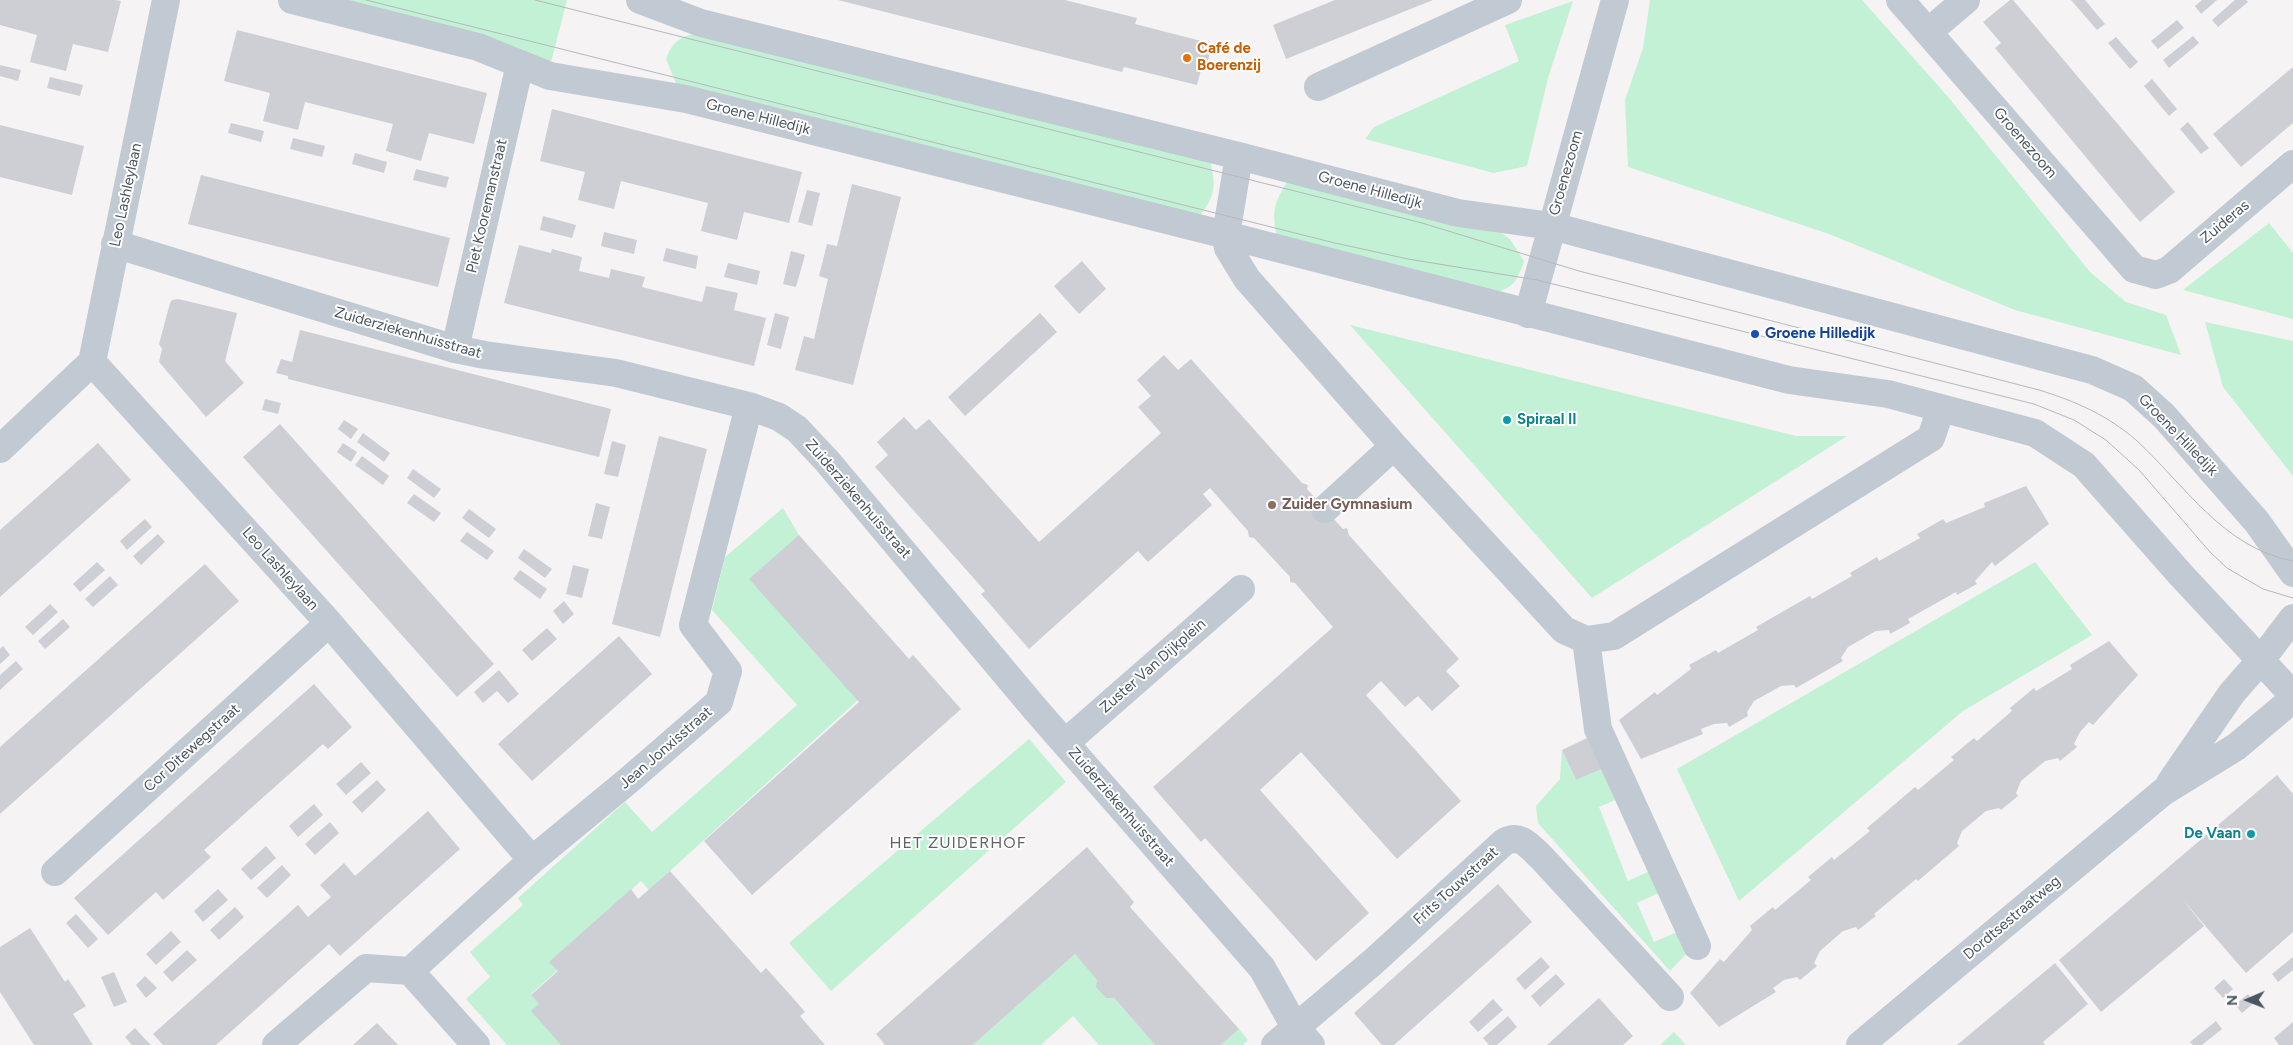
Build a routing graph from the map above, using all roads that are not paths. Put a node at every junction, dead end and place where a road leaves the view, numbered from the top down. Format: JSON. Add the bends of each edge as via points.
{"nodes":[{"id":1,"x":166,"y":0,"type":"edge"},
{"id":2,"x":292,"y":0,"type":"edge"},
{"id":3,"x":640,"y":0,"type":"edge"},
{"id":4,"x":1508,"y":0,"type":"edge"},
{"id":5,"x":1598,"y":0,"type":"edge"},
{"id":6,"x":1615,"y":0,"type":"edge"},
{"id":7,"x":1900,"y":0,"type":"edge"},
{"id":8,"x":1966,"y":0,"type":"edge"},
{"id":9,"x":1928,"y":32,"type":"junction"},
{"id":10,"x":1606,"y":33,"type":"junction"},
{"id":11,"x":520,"y":64,"type":"junction"},
{"id":12,"x":1318,"y":88,"type":"dead end"},
{"id":13,"x":1239,"y":156,"type":"junction"},
{"id":14,"x":2293,"y":164,"type":"edge"},
{"id":15,"x":1552,"y":226,"type":"junction"},
{"id":16,"x":1226,"y":235,"type":"junction"},
{"id":17,"x":115,"y":244,"type":"junction"},
{"id":18,"x":2156,"y":275,"type":"joint"},
{"id":19,"x":1528,"y":314,"type":"junction"},
{"id":20,"x":455,"y":349,"type":"junction"},
{"id":21,"x":92,"y":362,"type":"junction"},
{"id":22,"x":749,"y":406,"type":"junction"},
{"id":23,"x":1941,"y":408,"type":"junction"},
{"id":24,"x":1394,"y":446,"type":"junction"},
{"id":25,"x":0,"y":449,"type":"edge"},
{"id":26,"x":1325,"y":508,"type":"dead end"},
{"id":27,"x":2263,"y":530,"type":"junction"},
{"id":28,"x":2293,"y":539,"type":"edge"},
{"id":29,"x":2293,"y":573,"type":"edge"},
{"id":30,"x":1241,"y":589,"type":"dead end"},
{"id":31,"x":2293,"y":618,"type":"edge"},
{"id":32,"x":329,"y":623,"type":"junction"},
{"id":33,"x":1586,"y":640,"type":"junction"},
{"id":34,"x":2261,"y":660,"type":"junction"},
{"id":35,"x":2293,"y":695,"type":"edge"},
{"id":36,"x":2293,"y":699,"type":"edge"},
{"id":37,"x":1065,"y":743,"type":"junction"},
{"id":38,"x":2163,"y":792,"type":"junction"},
{"id":39,"x":532,"y":860,"type":"junction"},
{"id":40,"x":55,"y":872,"type":"dead end"},
{"id":41,"x":1697,"y":946,"type":"dead end"},
{"id":42,"x":410,"y":971,"type":"junction"},
{"id":43,"x":1670,"y":997,"type":"dead end"},
{"id":44,"x":1303,"y":1036,"type":"edge"},
{"id":45,"x":276,"y":1045,"type":"edge"},
{"id":46,"x":476,"y":1045,"type":"edge"},
{"id":47,"x":1275,"y":1045,"type":"edge"},
{"id":48,"x":1860,"y":1045,"type":"edge"}],
"edges":[{"from":1,"to":17,"type":"street","name":"Leo Lashleylaan"},
{"from":2,"to":11,"type":"street","name":"Groene Hilledijk","via":[[478,47]]},
{"from":3,"to":13,"type":"street","name":"Groene Hilledijk","via":[[701,23]]},
{"from":4,"to":12,"type":"street"},
{"from":5,"to":10,"type":"street","name":"Groenezoom"},
{"from":6,"to":10,"type":"street","name":"Groenezoom"},
{"from":7,"to":9,"type":"street","name":"Groenezoom"},
{"from":8,"to":9,"type":"street"},
{"from":9,"to":18,"type":"street","name":"Groenezoom","via":[[2134,269]]},
{"from":10,"to":15,"type":"street","name":"Groenezoom"},
{"from":11,"to":16,"type":"street","name":"Groene Hilledijk","via":[[550,76],[686,99]]},
{"from":11,"to":20,"type":"street","name":"Piet Kooremanstraat"},
{"from":13,"to":15,"type":"street","name":"Groene Hilledijk","via":[[1458,213]]},
{"from":13,"to":16,"type":"street"},
{"from":14,"to":18,"type":"street","name":"Zuideras","via":[[2168,270]]},
{"from":15,"to":19,"type":"street","name":"Groenezoom"},
{"from":15,"to":27,"type":"street","name":"Groene Hilledijk","via":[[2092,370],[2133,388],[2164,416]]},
{"from":16,"to":19,"type":"street","name":"Groene Hilledijk"},
{"from":16,"to":24,"type":"street","via":[[1228,248],[1247,279]]},
{"from":17,"to":20,"type":"street","name":"Zuiderziekenhuisstraat"},
{"from":17,"to":21,"type":"street","name":"Leo Lashleylaan"},
{"from":19,"to":23,"type":"street","name":"Groene Hilledijk","via":[[1789,380],[1888,394]]},
{"from":20,"to":22,"type":"street","name":"Zuiderziekenhuisstraat","via":[[616,373]]},
{"from":21,"to":25,"type":"street"},
{"from":21,"to":32,"type":"street","name":"Leo Lashleylaan"},
{"from":22,"to":37,"type":"street","name":"Zuiderziekenhuisstraat","via":[[779,417],[797,429],[828,461]]},
{"from":22,"to":39,"type":"street","name":"Jean Jonxisstraat","via":[[693,625],[728,671],[719,702]]},
{"from":23,"to":33,"type":"street","via":[[1930,438],[1614,636]]},
{"from":23,"to":34,"type":"street","name":"Groene Hilledijk","via":[[2035,434],[2084,465]]},
{"from":24,"to":26,"type":"street"},
{"from":24,"to":33,"type":"street","via":[[1564,630]]},
{"from":27,"to":28,"type":"street"},
{"from":27,"to":29,"type":"street","name":"Groene Hilledijk"},
{"from":30,"to":37,"type":"street","name":"Zuster Van Dijkplein"},
{"from":31,"to":34,"type":"street","name":"Dordtsestraatweg"},
{"from":32,"to":39,"type":"street","name":"Leo Lashleylaan"},
{"from":32,"to":40,"type":"street","name":"Cor Ditewegstraat"},
{"from":33,"to":41,"type":"street","via":[[1598,729]]},
{"from":34,"to":35,"type":"street","name":"Groene Hilledijk"},
{"from":34,"to":38,"type":"street","name":"Dordtsestraatweg","via":[[2232,692]]},
{"from":36,"to":38,"type":"street","name":"Dordtsestraatweg","via":[[2236,747]]},
{"from":37,"to":44,"type":"street","name":"Zuiderziekenhuisstraat","via":[[1262,968]]},
{"from":38,"to":48,"type":"street","name":"Dordtsestraatweg"},
{"from":39,"to":42,"type":"street"},
{"from":42,"to":45,"type":"street","via":[[366,968]]},
{"from":42,"to":46,"type":"street"},
{"from":43,"to":44,"type":"street","name":"Frits Touwstraat","via":[[1542,858],[1522,839],[1512,838],[1373,962]]},
{"from":44,"to":47,"type":"street","name":"Frits Touwstraat"}]}
